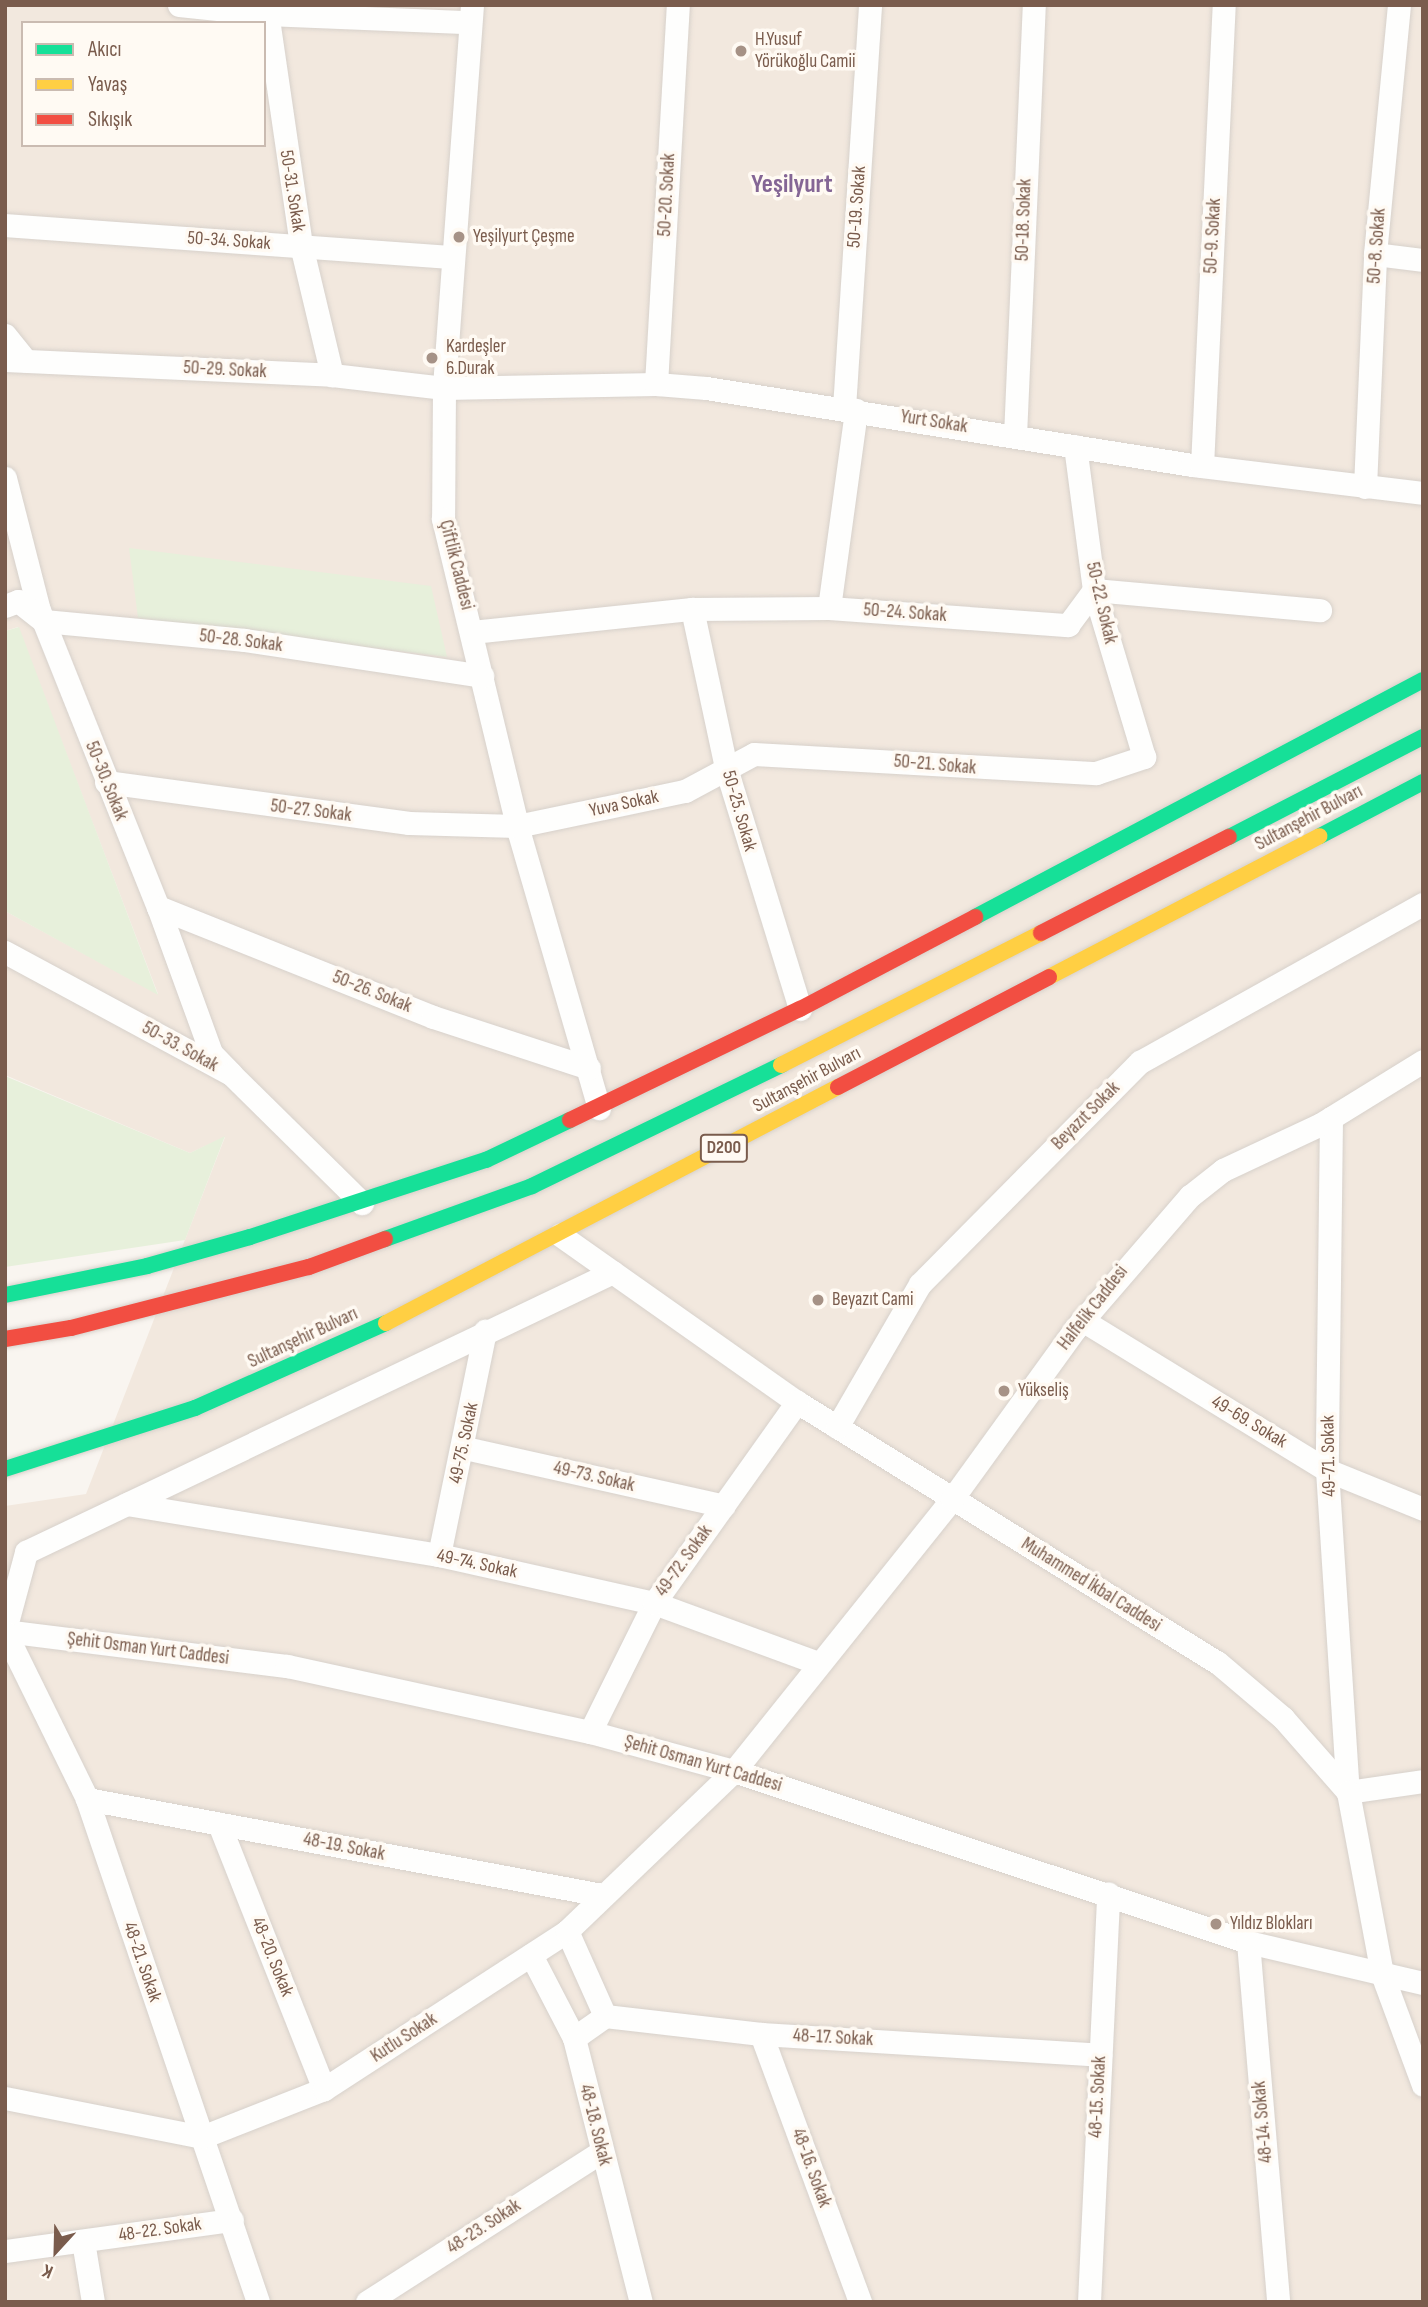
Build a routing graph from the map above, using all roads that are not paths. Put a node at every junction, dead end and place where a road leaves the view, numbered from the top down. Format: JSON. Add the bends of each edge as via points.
{"nodes":[{"id":1,"x":178,"y":5,"type":"edge"},
{"id":2,"x":678,"y":5,"type":"edge"},
{"id":3,"x":870,"y":5,"type":"edge"},
{"id":4,"x":1034,"y":5,"type":"edge"},
{"id":5,"x":1224,"y":5,"type":"edge"},
{"id":6,"x":1399,"y":5,"type":"edge"},
{"id":7,"x":266,"y":10,"type":"edge"},
{"id":8,"x":470,"y":14,"type":"edge"},
{"id":9,"x":5,"y":225,"type":"edge"},
{"id":10,"x":301,"y":246,"type":"junction"},
{"id":11,"x":1375,"y":254,"type":"junction"},
{"id":12,"x":453,"y":257,"type":"junction"},
{"id":13,"x":1423,"y":260,"type":"edge"},
{"id":14,"x":5,"y":335,"type":"edge"},
{"id":15,"x":15,"y":360,"type":"edge"},
{"id":16,"x":332,"y":374,"type":"junction"},
{"id":17,"x":656,"y":384,"type":"junction"},
{"id":18,"x":444,"y":388,"type":"junction"},
{"id":19,"x":850,"y":409,"type":"junction"},
{"id":20,"x":1015,"y":436,"type":"junction"},
{"id":21,"x":1075,"y":446,"type":"junction"},
{"id":22,"x":1202,"y":466,"type":"junction"},
{"id":23,"x":5,"y":478,"type":"edge"},
{"id":24,"x":1365,"y":487,"type":"junction"},
{"id":25,"x":1423,"y":494,"type":"edge"},
{"id":26,"x":1094,"y":590,"type":"junction"},
{"id":27,"x":5,"y":606,"type":"edge"},
{"id":28,"x":829,"y":608,"type":"junction"},
{"id":29,"x":692,"y":609,"type":"junction"},
{"id":30,"x":1320,"y":610,"type":"dead end"},
{"id":31,"x":44,"y":621,"type":"junction"},
{"id":32,"x":472,"y":632,"type":"junction"},
{"id":33,"x":482,"y":676,"type":"junction"},
{"id":34,"x":1423,"y":680,"type":"edge"},
{"id":35,"x":1423,"y":737,"type":"edge"},
{"id":36,"x":1144,"y":757,"type":"joint"},
{"id":37,"x":726,"y":768,"type":"junction"},
{"id":38,"x":106,"y":782,"type":"junction"},
{"id":39,"x":1423,"y":782,"type":"edge"},
{"id":40,"x":517,"y":825,"type":"junction"},
{"id":41,"x":1423,"y":904,"type":"edge"},
{"id":42,"x":158,"y":907,"type":"junction"},
{"id":43,"x":5,"y":952,"type":"edge"},
{"id":44,"x":800,"y":1009,"type":"junction"},
{"id":45,"x":1423,"y":1061,"type":"edge"},
{"id":46,"x":589,"y":1068,"type":"junction"},
{"id":47,"x":231,"y":1074,"type":"junction"},
{"id":48,"x":598,"y":1108,"type":"junction"},
{"id":49,"x":1331,"y":1118,"type":"junction"},
{"id":50,"x":362,"y":1203,"type":"junction"},
{"id":51,"x":560,"y":1235,"type":"junction"},
{"id":52,"x":613,"y":1272,"type":"junction"},
{"id":53,"x":5,"y":1294,"type":"edge"},
{"id":54,"x":1082,"y":1320,"type":"junction"},
{"id":55,"x":485,"y":1331,"type":"junction"},
{"id":56,"x":5,"y":1339,"type":"edge"},
{"id":57,"x":797,"y":1402,"type":"junction"},
{"id":58,"x":837,"y":1427,"type":"junction"},
{"id":59,"x":464,"y":1448,"type":"junction"},
{"id":60,"x":5,"y":1469,"type":"edge"},
{"id":61,"x":1327,"y":1470,"type":"junction"},
{"id":62,"x":952,"y":1499,"type":"junction"},
{"id":63,"x":127,"y":1504,"type":"junction"},
{"id":64,"x":724,"y":1506,"type":"junction"},
{"id":65,"x":1423,"y":1509,"type":"edge"},
{"id":66,"x":439,"y":1555,"type":"junction"},
{"id":67,"x":653,"y":1603,"type":"junction"},
{"id":68,"x":5,"y":1631,"type":"edge"},
{"id":69,"x":818,"y":1663,"type":"junction"},
{"id":70,"x":590,"y":1732,"type":"junction"},
{"id":71,"x":734,"y":1771,"type":"junction"},
{"id":72,"x":1423,"y":1781,"type":"edge"},
{"id":73,"x":1348,"y":1793,"type":"junction"},
{"id":74,"x":86,"y":1799,"type":"junction"},
{"id":75,"x":219,"y":1824,"type":"junction"},
{"id":76,"x":1108,"y":1893,"type":"junction"},
{"id":77,"x":602,"y":1895,"type":"junction"},
{"id":78,"x":567,"y":1931,"type":"junction"},
{"id":79,"x":1248,"y":1942,"type":"junction"},
{"id":80,"x":531,"y":1955,"type":"junction"},
{"id":81,"x":1381,"y":1974,"type":"junction"},
{"id":82,"x":1423,"y":1983,"type":"edge"},
{"id":83,"x":605,"y":2015,"type":"junction"},
{"id":84,"x":761,"y":2034,"type":"junction"},
{"id":85,"x":574,"y":2038,"type":"junction"},
{"id":86,"x":1100,"y":2054,"type":"junction"},
{"id":87,"x":1423,"y":2085,"type":"edge"},
{"id":88,"x":324,"y":2089,"type":"junction"},
{"id":89,"x":5,"y":2098,"type":"edge"},
{"id":90,"x":202,"y":2137,"type":"junction"},
{"id":91,"x":601,"y":2152,"type":"junction"},
{"id":92,"x":232,"y":2220,"type":"junction"},
{"id":93,"x":83,"y":2241,"type":"junction"},
{"id":94,"x":5,"y":2251,"type":"edge"},
{"id":95,"x":93,"y":2302,"type":"edge"},
{"id":96,"x":258,"y":2302,"type":"edge"},
{"id":97,"x":367,"y":2302,"type":"edge"},
{"id":98,"x":640,"y":2302,"type":"edge"},
{"id":99,"x":860,"y":2302,"type":"edge"},
{"id":100,"x":1089,"y":2302,"type":"edge"},
{"id":101,"x":1278,"y":2302,"type":"edge"}],
"edges":[{"from":1,"to":7,"type":"street"},
{"from":2,"to":17,"type":"street","name":"50-20. Sokak"},
{"from":3,"to":19,"type":"street","name":"50-19. Sokak"},
{"from":4,"to":20,"type":"street","name":"50-18. Sokak"},
{"from":5,"to":22,"type":"street","name":"50-9. Sokak"},
{"from":6,"to":11,"type":"street","name":"50-8. Sokak"},
{"from":7,"to":8,"type":"street"},
{"from":7,"to":10,"type":"street","name":"50-31. Sokak"},
{"from":8,"to":12,"type":"street","name":"Çiftlik Caddesi"},
{"from":9,"to":10,"type":"street","name":"50-34. Sokak"},
{"from":10,"to":12,"type":"street","name":"50-34. Sokak"},
{"from":10,"to":16,"type":"street","name":"50-31. Sokak"},
{"from":11,"to":13,"type":"street"},
{"from":11,"to":24,"type":"street","name":"50-8. Sokak"},
{"from":12,"to":18,"type":"street","name":"Çiftlik Caddesi"},
{"from":14,"to":15,"type":"street"},
{"from":15,"to":16,"type":"street","name":"50-29. Sokak"},
{"from":16,"to":18,"type":"street","name":"50-29. Sokak"},
{"from":17,"to":18,"type":"street","name":"Yurt Sokak"},
{"from":17,"to":19,"type":"street","name":"Yurt Sokak","via":[[755,393]]},
{"from":18,"to":32,"type":"street","name":"Çiftlik Caddesi","via":[[443,519]]},
{"from":19,"to":20,"type":"street","name":"Yurt Sokak"},
{"from":19,"to":28,"type":"street","name":"50-19. Sokak"},
{"from":20,"to":21,"type":"street","name":"Yurt Sokak"},
{"from":21,"to":22,"type":"street","name":"Yurt Sokak"},
{"from":21,"to":26,"type":"street","name":"50-22. Sokak"},
{"from":22,"to":24,"type":"street","name":"Yurt Sokak"},
{"from":23,"to":31,"type":"street","name":"50-30. Sokak"},
{"from":24,"to":25,"type":"street","name":"Yurt Sokak"},
{"from":26,"to":28,"type":"street","name":"50-24. Sokak","via":[[1068,625]]},
{"from":26,"to":30,"type":"street"},
{"from":26,"to":36,"type":"street","name":"50-22. Sokak"},
{"from":27,"to":31,"type":"street","name":"50-28. Sokak","via":[[18,601]]},
{"from":28,"to":29,"type":"street","name":"50-24. Sokak"},
{"from":29,"to":32,"type":"street","name":"50-24. Sokak"},
{"from":29,"to":37,"type":"street","name":"50-25. Sokak"},
{"from":31,"to":33,"type":"street","name":"50-28. Sokak","via":[[246,640]]},
{"from":31,"to":38,"type":"street","name":"50-30. Sokak"},
{"from":32,"to":33,"type":"street","name":"Çiftlik Caddesi"},
{"from":33,"to":40,"type":"street","name":"Çiftlik Caddesi"},
{"from":34,"to":44,"type":"main road"},
{"from":35,"to":56,"type":"main road","name":"Sultanşehir Bulvarı","number":"D200","via":[[839,1037],[532,1186],[309,1267],[71,1328]]},
{"from":36,"to":37,"type":"street","name":"50-21. Sokak","via":[[1096,773],[984,770],[782,754],[754,754]]},
{"from":37,"to":40,"type":"street","name":"Yuva Sokak","via":[[685,791]]},
{"from":37,"to":44,"type":"street","name":"50-25. Sokak"},
{"from":38,"to":40,"type":"street","name":"50-27. Sokak","via":[[382,820],[463,827]]},
{"from":38,"to":42,"type":"street","name":"50-30. Sokak"},
{"from":39,"to":51,"type":"main road","name":"Sultanşehir Bulvarı","number":"D200"},
{"from":40,"to":46,"type":"street","name":"Çiftlik Caddesi"},
{"from":41,"to":58,"type":"street","name":"Beyazıt Sokak","via":[[1140,1062],[920,1284]]},
{"from":42,"to":46,"type":"street","name":"50-26. Sokak","via":[[433,1017]]},
{"from":42,"to":47,"type":"street","name":"50-30. Sokak","via":[[211,1053]]},
{"from":43,"to":47,"type":"street","name":"50-33. Sokak"},
{"from":44,"to":48,"type":"main road"},
{"from":45,"to":49,"type":"street","name":"Halfelik Caddesi"},
{"from":46,"to":48,"type":"street","name":"Çiftlik Caddesi"},
{"from":47,"to":50,"type":"street","name":"50-33. Sokak"},
{"from":48,"to":50,"type":"main road","via":[[486,1160]]},
{"from":49,"to":54,"type":"street","name":"Halfelik Caddesi","via":[[1223,1170],[1190,1196]]},
{"from":49,"to":61,"type":"street","name":"49-71. Sokak"},
{"from":50,"to":53,"type":"main road","via":[[146,1266]]},
{"from":51,"to":52,"type":"street","name":"Muhammed İkbal Caddesi"},
{"from":51,"to":60,"type":"main road","name":"Sultanşehir Bulvarı","number":"D200","via":[[263,1380],[105,1440]]},
{"from":52,"to":55,"type":"street"},
{"from":52,"to":57,"type":"street","name":"Muhammed İkbal Caddesi"},
{"from":54,"to":61,"type":"street","name":"49-69. Sokak"},
{"from":54,"to":62,"type":"street","name":"Halfelik Caddesi"},
{"from":55,"to":59,"type":"street","name":"49-75. Sokak"},
{"from":55,"to":63,"type":"street"},
{"from":57,"to":58,"type":"street","name":"Muhammed İkbal Caddesi"},
{"from":57,"to":64,"type":"street","name":"49-72. Sokak"},
{"from":58,"to":62,"type":"street","name":"Muhammed İkbal Caddesi"},
{"from":59,"to":64,"type":"street","name":"49-73. Sokak"},
{"from":59,"to":66,"type":"street","name":"49-75. Sokak"},
{"from":61,"to":65,"type":"street","name":"49-69. Sokak"},
{"from":61,"to":73,"type":"street","name":"49-71. Sokak"},
{"from":62,"to":69,"type":"street","name":"Halfelik Caddesi"},
{"from":62,"to":73,"type":"street","name":"Muhammed İkbal Caddesi","via":[[1216,1662],[1283,1718]]},
{"from":63,"to":66,"type":"street","name":"49-74. Sokak"},
{"from":63,"to":68,"type":"street","via":[[26,1552]]},
{"from":64,"to":67,"type":"street","name":"49-72. Sokak"},
{"from":66,"to":67,"type":"street","name":"49-74. Sokak"},
{"from":67,"to":69,"type":"street","name":"49-74. Sokak"},
{"from":67,"to":70,"type":"street","name":"49-72. Sokak"},
{"from":68,"to":70,"type":"street","name":"Şehit Osman Yurt Caddesi","via":[[287,1666]]},
{"from":68,"to":74,"type":"street","name":"48-21. Sokak"},
{"from":69,"to":71,"type":"street","name":"Halfelik Caddesi"},
{"from":70,"to":71,"type":"street","name":"Şehit Osman Yurt Caddesi"},
{"from":71,"to":76,"type":"street","name":"Şehit Osman Yurt Caddesi"},
{"from":71,"to":77,"type":"street","name":"Kutlu Sokak"},
{"from":72,"to":73,"type":"street"},
{"from":73,"to":81,"type":"street"},
{"from":74,"to":75,"type":"street","name":"48-19. Sokak"},
{"from":74,"to":90,"type":"street","name":"48-21. Sokak"},
{"from":75,"to":77,"type":"street","name":"48-19. Sokak"},
{"from":75,"to":88,"type":"street","name":"48-20. Sokak"},
{"from":76,"to":79,"type":"street","name":"Şehit Osman Yurt Caddesi"},
{"from":76,"to":86,"type":"street","name":"48-15. Sokak"},
{"from":77,"to":78,"type":"street","name":"Kutlu Sokak"},
{"from":78,"to":80,"type":"street","name":"Kutlu Sokak"},
{"from":78,"to":83,"type":"street"},
{"from":79,"to":81,"type":"street","name":"Şehit Osman Yurt Caddesi"},
{"from":79,"to":101,"type":"street","name":"48-14. Sokak"},
{"from":80,"to":85,"type":"street","name":"48-18. Sokak"},
{"from":80,"to":88,"type":"street","name":"Kutlu Sokak"},
{"from":81,"to":82,"type":"street","name":"Şehit Osman Yurt Caddesi"},
{"from":81,"to":87,"type":"street"},
{"from":83,"to":84,"type":"street","name":"48-17. Sokak"},
{"from":83,"to":85,"type":"street"},
{"from":84,"to":86,"type":"street","name":"48-17. Sokak"},
{"from":84,"to":99,"type":"street","name":"48-16. Sokak"},
{"from":85,"to":91,"type":"street","name":"48-18. Sokak"},
{"from":86,"to":100,"type":"street","name":"48-15. Sokak"},
{"from":88,"to":90,"type":"street","name":"Kutlu Sokak"},
{"from":89,"to":90,"type":"street"},
{"from":90,"to":92,"type":"street","name":"48-21. Sokak"},
{"from":91,"to":97,"type":"street","name":"48-23. Sokak"},
{"from":91,"to":98,"type":"street","name":"48-18. Sokak"},
{"from":92,"to":93,"type":"street","name":"48-22. Sokak"},
{"from":92,"to":96,"type":"street","name":"48-21. Sokak"},
{"from":93,"to":94,"type":"street","name":"48-22. Sokak"},
{"from":93,"to":95,"type":"street"}]}
